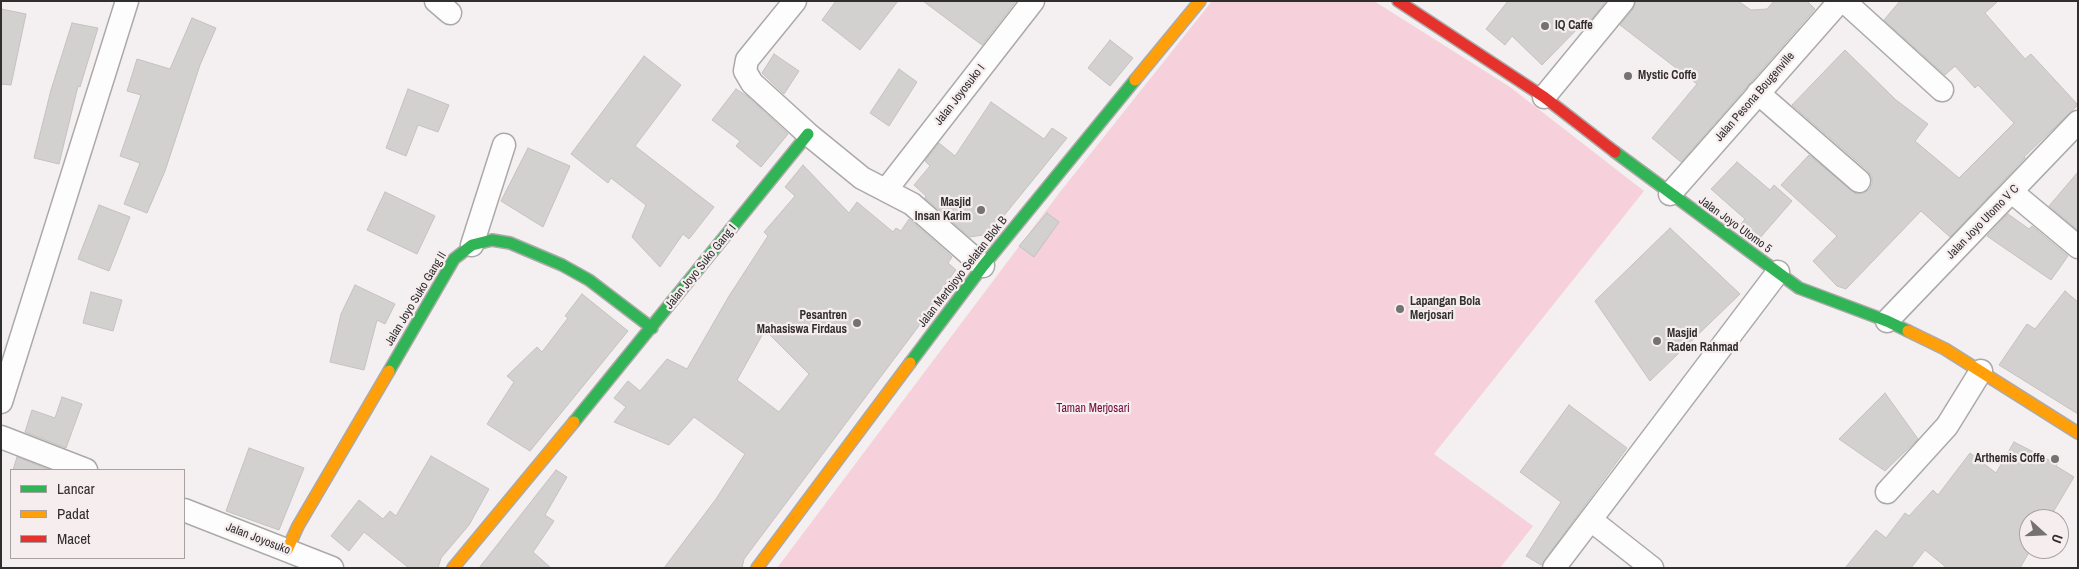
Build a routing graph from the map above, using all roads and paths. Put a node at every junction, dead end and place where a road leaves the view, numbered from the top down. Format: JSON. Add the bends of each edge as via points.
{"nodes":[{"id":1,"x":127,"y":1,"type":"edge"},
{"id":2,"x":795,"y":1,"type":"edge"},
{"id":3,"x":1033,"y":1,"type":"edge"},
{"id":4,"x":1200,"y":1,"type":"edge"},
{"id":5,"x":1398,"y":1,"type":"edge"},
{"id":6,"x":1623,"y":1,"type":"edge"},
{"id":7,"x":1842,"y":1,"type":"edge"},
{"id":8,"x":1422,"y":7,"type":"edge"},
{"id":9,"x":1942,"y":90,"type":"dead end"},
{"id":10,"x":1758,"y":93,"type":"junction"},
{"id":11,"x":1544,"y":97,"type":"junction"},
{"id":12,"x":2078,"y":122,"type":"edge"},
{"id":13,"x":808,"y":134,"type":"junction"},
{"id":14,"x":504,"y":145,"type":"dead end"},
{"id":15,"x":1859,"y":181,"type":"dead end"},
{"id":16,"x":886,"y":190,"type":"junction"},
{"id":17,"x":2012,"y":192,"type":"junction"},
{"id":18,"x":1670,"y":194,"type":"junction"},
{"id":19,"x":472,"y":246,"type":"junction"},
{"id":20,"x":2078,"y":247,"type":"edge"},
{"id":21,"x":983,"y":266,"type":"junction"},
{"id":22,"x":1778,"y":272,"type":"junction"},
{"id":23,"x":1887,"y":321,"type":"junction"},
{"id":24,"x":652,"y":328,"type":"junction"},
{"id":25,"x":1981,"y":371,"type":"junction"},
{"id":26,"x":1,"y":402,"type":"edge"},
{"id":27,"x":2078,"y":433,"type":"edge"},
{"id":28,"x":1,"y":437,"type":"edge"},
{"id":29,"x":83,"y":469,"type":"edge"},
{"id":30,"x":1887,"y":492,"type":"dead end"},
{"id":31,"x":185,"y":510,"type":"edge"},
{"id":32,"x":1591,"y":520,"type":"junction"},
{"id":33,"x":287,"y":550,"type":"junction"},
{"id":34,"x":332,"y":568,"type":"edge"},
{"id":35,"x":453,"y":568,"type":"edge"},
{"id":36,"x":757,"y":568,"type":"edge"},
{"id":37,"x":1554,"y":568,"type":"edge"},
{"id":38,"x":1652,"y":568,"type":"edge"}],
"edges":[{"from":1,"to":26,"type":"street"},
{"from":2,"to":13,"type":"street","via":[[747,60],[745,71],[752,82]]},
{"from":3,"to":16,"type":"street","name":"Jalan Joyosuko I"},
{"from":4,"to":21,"type":"street","name":"Jalan Mertojoyo Selatan Blok B"},
{"from":5,"to":8,"type":"street","name":"Jalan Joyo Utomo 5"},
{"from":6,"to":11,"type":"street"},
{"from":7,"to":9,"type":"street"},
{"from":7,"to":10,"type":"street","name":"Jalan Pesona Bougenville"},
{"from":8,"to":11,"type":"street","name":"Jalan Joyo Utomo 5"},
{"from":10,"to":15,"type":"street"},
{"from":10,"to":18,"type":"street","name":"Jalan Pesona Bougenville"},
{"from":11,"to":18,"type":"street","name":"Jalan Joyo Utomo 5"},
{"from":12,"to":17,"type":"street","name":"Jalan Joyo Utomo V C"},
{"from":13,"to":16,"type":"street","via":[[862,178]]},
{"from":13,"to":24,"type":"street","name":"Jalan Joyo Suko Gang I"},
{"from":14,"to":19,"type":"street"},
{"from":16,"to":21,"type":"street","via":[[912,204]]},
{"from":17,"to":20,"type":"street"},
{"from":17,"to":23,"type":"street","name":"Jalan Joyo Utomo V C"},
{"from":18,"to":22,"type":"street","name":"Jalan Joyo Utomo 5"},
{"from":19,"to":24,"type":"street","name":"Jalan Joyo Suko Gang II","via":[[492,240],[510,243],[562,265],[589,280]]},
{"from":19,"to":33,"type":"street","name":"Jalan Joyo Suko Gang II","via":[[454,259]]},
{"from":21,"to":36,"type":"street","name":"Jalan Mertojoyo Selatan Blok B"},
{"from":22,"to":23,"type":"street","name":"Jalan Joyo Utomo 5","via":[[1799,288]]},
{"from":22,"to":32,"type":"street"},
{"from":23,"to":25,"type":"street","name":"Jalan Joyo Utomo 5"},
{"from":24,"to":35,"type":"street","name":"Jalan Joyo Suko Gang I"},
{"from":25,"to":27,"type":"street","name":"Jalan Joyo Utomo 5"},
{"from":25,"to":30,"type":"street","via":[[1947,426]]},
{"from":28,"to":29,"type":"street"},
{"from":31,"to":33,"type":"street","name":"Jalan Joyosuko"},
{"from":32,"to":37,"type":"street"},
{"from":32,"to":38,"type":"street"},
{"from":33,"to":34,"type":"street","name":"Jalan Joyosuko"}]}
